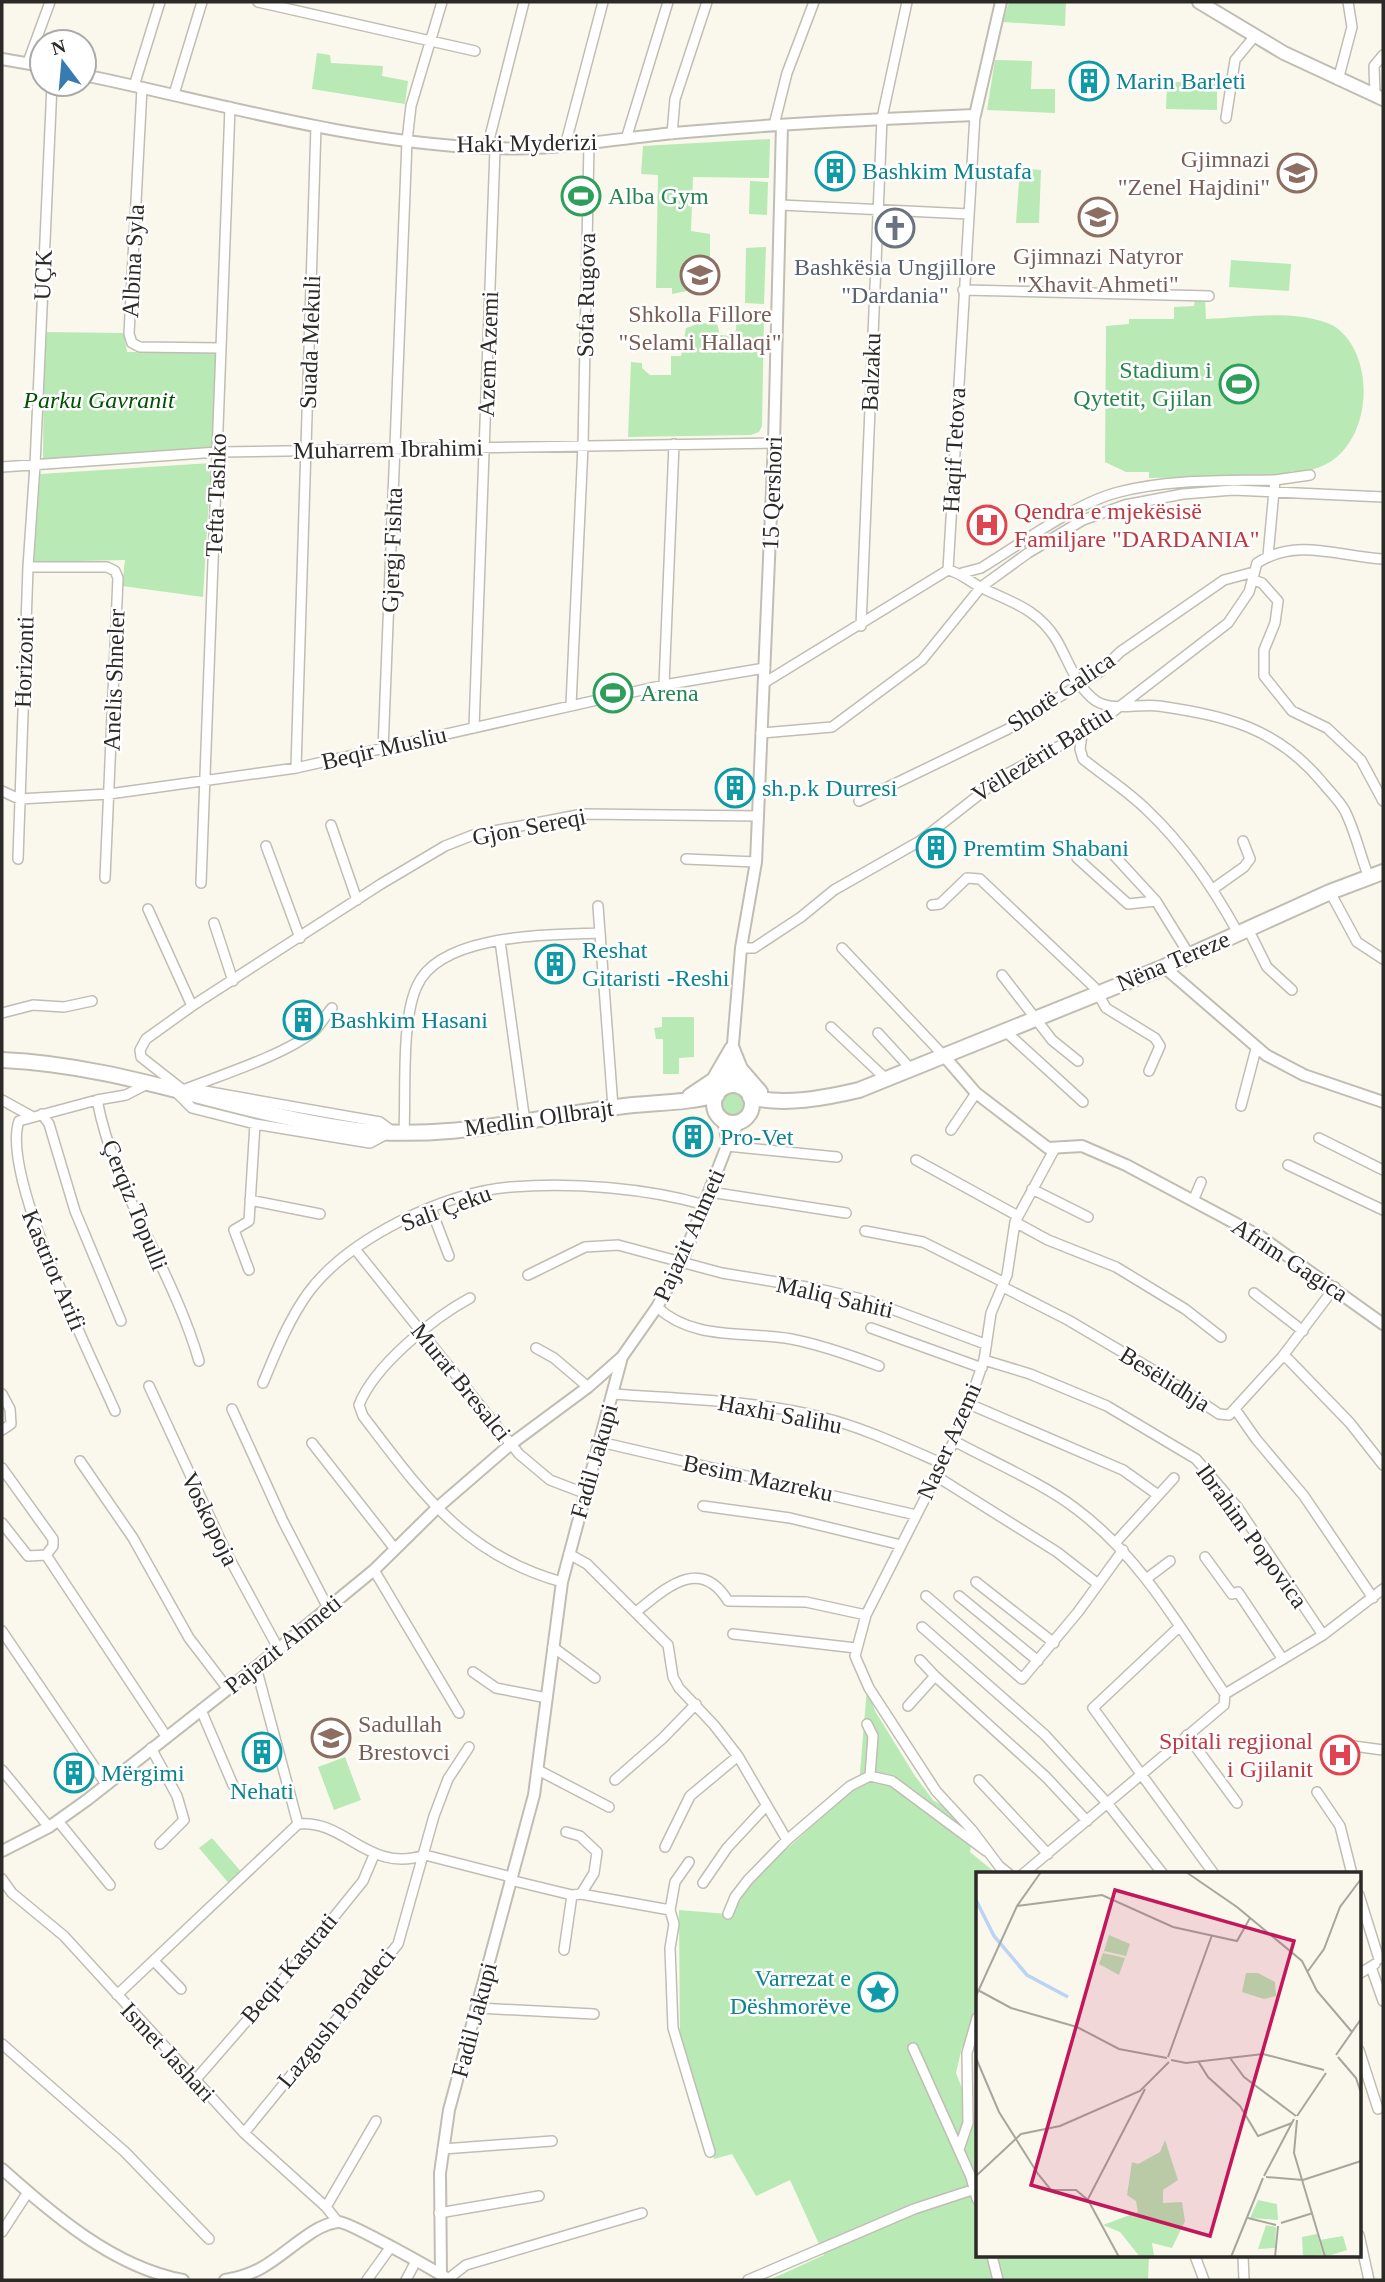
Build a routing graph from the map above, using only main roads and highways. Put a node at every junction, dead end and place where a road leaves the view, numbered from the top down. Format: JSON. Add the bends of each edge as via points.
{"nodes":[{"id":1,"x":1199,"y":2,"type":"edge"},
{"id":2,"x":1379,"y":98,"type":"edge"},
{"id":3,"x":1383,"y":872,"type":"edge"},
{"id":4,"x":2,"y":1060,"type":"edge"},
{"id":5,"x":727,"y":1089,"type":"junction"},
{"id":6,"x":683,"y":1101,"type":"junction"},
{"id":7,"x":775,"y":1101,"type":"junction"},
{"id":8,"x":750,"y":1104,"type":"junction"},
{"id":9,"x":720,"y":1117,"type":"junction"}],
"edges":[{"from":1,"to":2,"type":"main road","via":[[1254,37]]},
{"from":3,"to":7,"type":"main road","name":"Nëna Tereze","via":[[886,1079],[833,1096]]},
{"from":4,"to":6,"type":"main road","name":"Medlin Ollbrajt","via":[[73,1065],[351,1129],[398,1131],[525,1122]]},
{"from":5,"to":6,"type":"main road","name":"Medlin Ollbrajt"},
{"from":5,"to":8,"type":"main road"},
{"from":5,"to":9,"type":"main road","via":[[714,1105]]},
{"from":6,"to":7,"type":"main road","via":[[714,1080],[732,1053],[750,1083]]},
{"from":6,"to":9,"type":"main road","name":"Medlin Ollbrajt"},
{"from":7,"to":8,"type":"main road","name":"Nëna Tereze"},
{"from":8,"to":9,"type":"main road","name":"Medlin Ollbrajt","via":[[739,1122]]}]}
